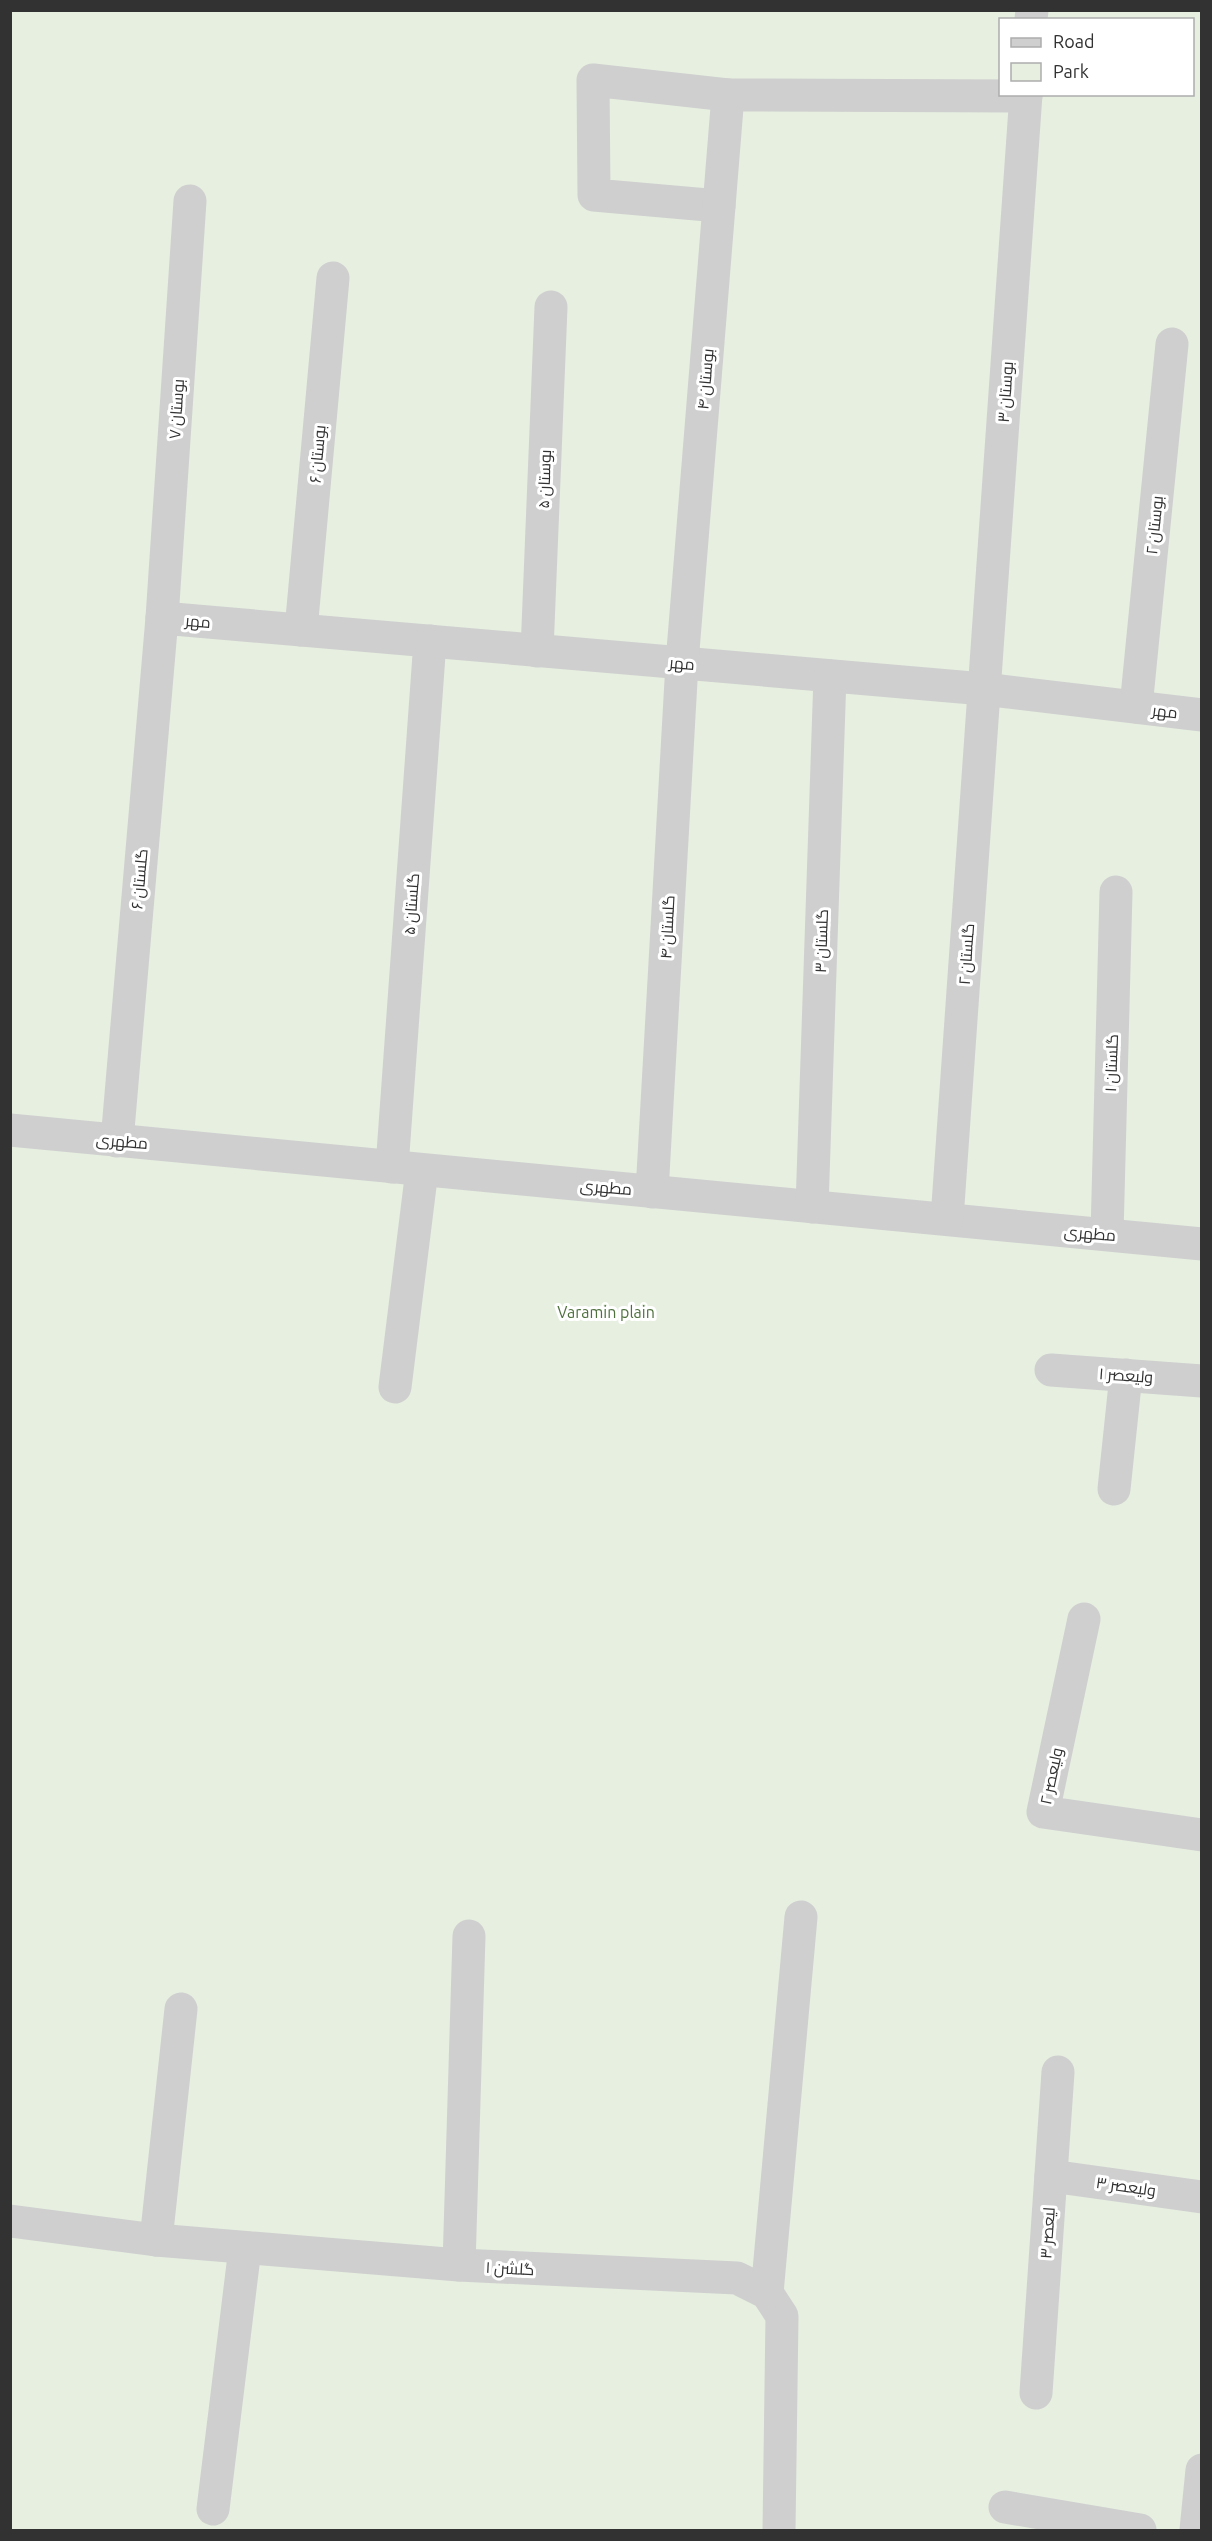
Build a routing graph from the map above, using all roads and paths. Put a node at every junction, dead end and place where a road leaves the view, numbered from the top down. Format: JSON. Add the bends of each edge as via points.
{"nodes":[{"id":1,"x":728,"y":95,"type":"junction"},
{"id":2,"x":999,"y":95,"type":"edge"},
{"id":3,"x":1026,"y":96,"type":"edge"},
{"id":4,"x":190,"y":201,"type":"dead end"},
{"id":5,"x":719,"y":206,"type":"junction"},
{"id":6,"x":333,"y":278,"type":"dead end"},
{"id":7,"x":551,"y":307,"type":"dead end"},
{"id":8,"x":1172,"y":344,"type":"dead end"},
{"id":9,"x":162,"y":618,"type":"junction"},
{"id":10,"x":301,"y":630,"type":"junction"},
{"id":11,"x":430,"y":642,"type":"junction"},
{"id":12,"x":537,"y":651,"type":"junction"},
{"id":13,"x":682,"y":663,"type":"junction"},
{"id":14,"x":830,"y":676,"type":"junction"},
{"id":15,"x":984,"y":689,"type":"junction"},
{"id":16,"x":1136,"y":707,"type":"junction"},
{"id":17,"x":1202,"y":715,"type":"edge"},
{"id":18,"x":1116,"y":892,"type":"dead end"},
{"id":19,"x":10,"y":1130,"type":"edge"},
{"id":20,"x":117,"y":1140,"type":"junction"},
{"id":21,"x":407,"y":1168,"type":"junction"},
{"id":22,"x":652,"y":1192,"type":"junction"},
{"id":23,"x":812,"y":1207,"type":"junction"},
{"id":24,"x":947,"y":1219,"type":"junction"},
{"id":25,"x":1107,"y":1234,"type":"junction"},
{"id":26,"x":1202,"y":1244,"type":"edge"},
{"id":27,"x":1051,"y":1370,"type":"dead end"},
{"id":28,"x":1126,"y":1375,"type":"junction"},
{"id":29,"x":1202,"y":1381,"type":"edge"},
{"id":30,"x":394,"y":1387,"type":"dead end"},
{"id":31,"x":1114,"y":1489,"type":"dead end"},
{"id":32,"x":1084,"y":1619,"type":"dead end"},
{"id":33,"x":1202,"y":1835,"type":"edge"},
{"id":34,"x":801,"y":1917,"type":"dead end"},
{"id":35,"x":469,"y":1936,"type":"dead end"},
{"id":36,"x":181,"y":2009,"type":"dead end"},
{"id":37,"x":1058,"y":2072,"type":"dead end"},
{"id":38,"x":1051,"y":2176,"type":"junction"},
{"id":39,"x":1202,"y":2197,"type":"edge"},
{"id":40,"x":10,"y":2221,"type":"edge"},
{"id":41,"x":156,"y":2240,"type":"junction"},
{"id":42,"x":245,"y":2248,"type":"junction"},
{"id":43,"x":459,"y":2265,"type":"junction"},
{"id":44,"x":767,"y":2293,"type":"junction"},
{"id":45,"x":1036,"y":2393,"type":"dead end"},
{"id":46,"x":1202,"y":2469,"type":"edge"},
{"id":47,"x":1005,"y":2506,"type":"dead end"},
{"id":48,"x":213,"y":2509,"type":"dead end"},
{"id":49,"x":779,"y":2530,"type":"edge"},
{"id":50,"x":1140,"y":2530,"type":"edge"},
{"id":51,"x":1196,"y":2530,"type":"edge"}],
"edges":[{"from":1,"to":2,"type":"street"},
{"from":1,"to":5,"type":"street","name":"بوستان ۴"},
{"from":1,"to":5,"type":"street","via":[[593,80],[594,195]]},
{"from":3,"to":15,"type":"street","name":"بوستان ۳"},
{"from":4,"to":9,"type":"street","name":"بوستان ۷"},
{"from":5,"to":13,"type":"street","name":"بوستان ۴"},
{"from":6,"to":10,"type":"street","name":"بوستان ۶"},
{"from":7,"to":12,"type":"street","name":"بوستان ۵"},
{"from":8,"to":16,"type":"street","name":"بوستان ۲"},
{"from":9,"to":10,"type":"street","name":"مهر"},
{"from":9,"to":20,"type":"street","name":"گلستان ۶"},
{"from":10,"to":11,"type":"street","name":"مهر"},
{"from":11,"to":12,"type":"street","name":"مهر"},
{"from":11,"to":21,"type":"street","name":"گلستان ۵"},
{"from":12,"to":13,"type":"street","name":"مهر"},
{"from":13,"to":14,"type":"street","name":"مهر"},
{"from":13,"to":22,"type":"street","name":"گلستان ۴"},
{"from":14,"to":15,"type":"street","name":"مهر"},
{"from":14,"to":23,"type":"street","name":"گلستان ۳"},
{"from":15,"to":16,"type":"street","name":"مهر"},
{"from":15,"to":24,"type":"street","name":"گلستان ۲"},
{"from":16,"to":17,"type":"street","name":"مهر"},
{"from":18,"to":25,"type":"street","name":"گلستان ۱"},
{"from":19,"to":20,"type":"street","name":"مطهری"},
{"from":20,"to":21,"type":"street","name":"مطهری"},
{"from":21,"to":22,"type":"street","name":"مطهری"},
{"from":21,"to":30,"type":"street","name":"گلستان ۵"},
{"from":22,"to":23,"type":"street","name":"مطهری"},
{"from":23,"to":24,"type":"street","name":"مطهری"},
{"from":24,"to":25,"type":"street","name":"مطهری"},
{"from":25,"to":26,"type":"street","name":"مطهری"},
{"from":27,"to":28,"type":"street","name":"ولیعصر ۱"},
{"from":28,"to":29,"type":"street","name":"ولیعصر ۱"},
{"from":28,"to":31,"type":"street"},
{"from":32,"to":33,"type":"street","name":"ولیعصر ۲","via":[[1043,1812]]},
{"from":34,"to":44,"type":"street"},
{"from":35,"to":43,"type":"street"},
{"from":36,"to":41,"type":"street"},
{"from":37,"to":38,"type":"street","name":"لیعصر ۳"},
{"from":38,"to":39,"type":"street","name":"ولیعصر ۳"},
{"from":38,"to":45,"type":"street","name":"لیعصر ۳"},
{"from":40,"to":41,"type":"street","name":"گلشن ۱"},
{"from":41,"to":42,"type":"street","name":"گلشن ۱"},
{"from":42,"to":43,"type":"street","name":"گلشن ۱"},
{"from":42,"to":48,"type":"street"},
{"from":43,"to":44,"type":"street","name":"گلشن ۱","via":[[737,2278]]},
{"from":44,"to":49,"type":"street","via":[[782,2316]]},
{"from":46,"to":51,"type":"street"},
{"from":47,"to":50,"type":"street"}]}
